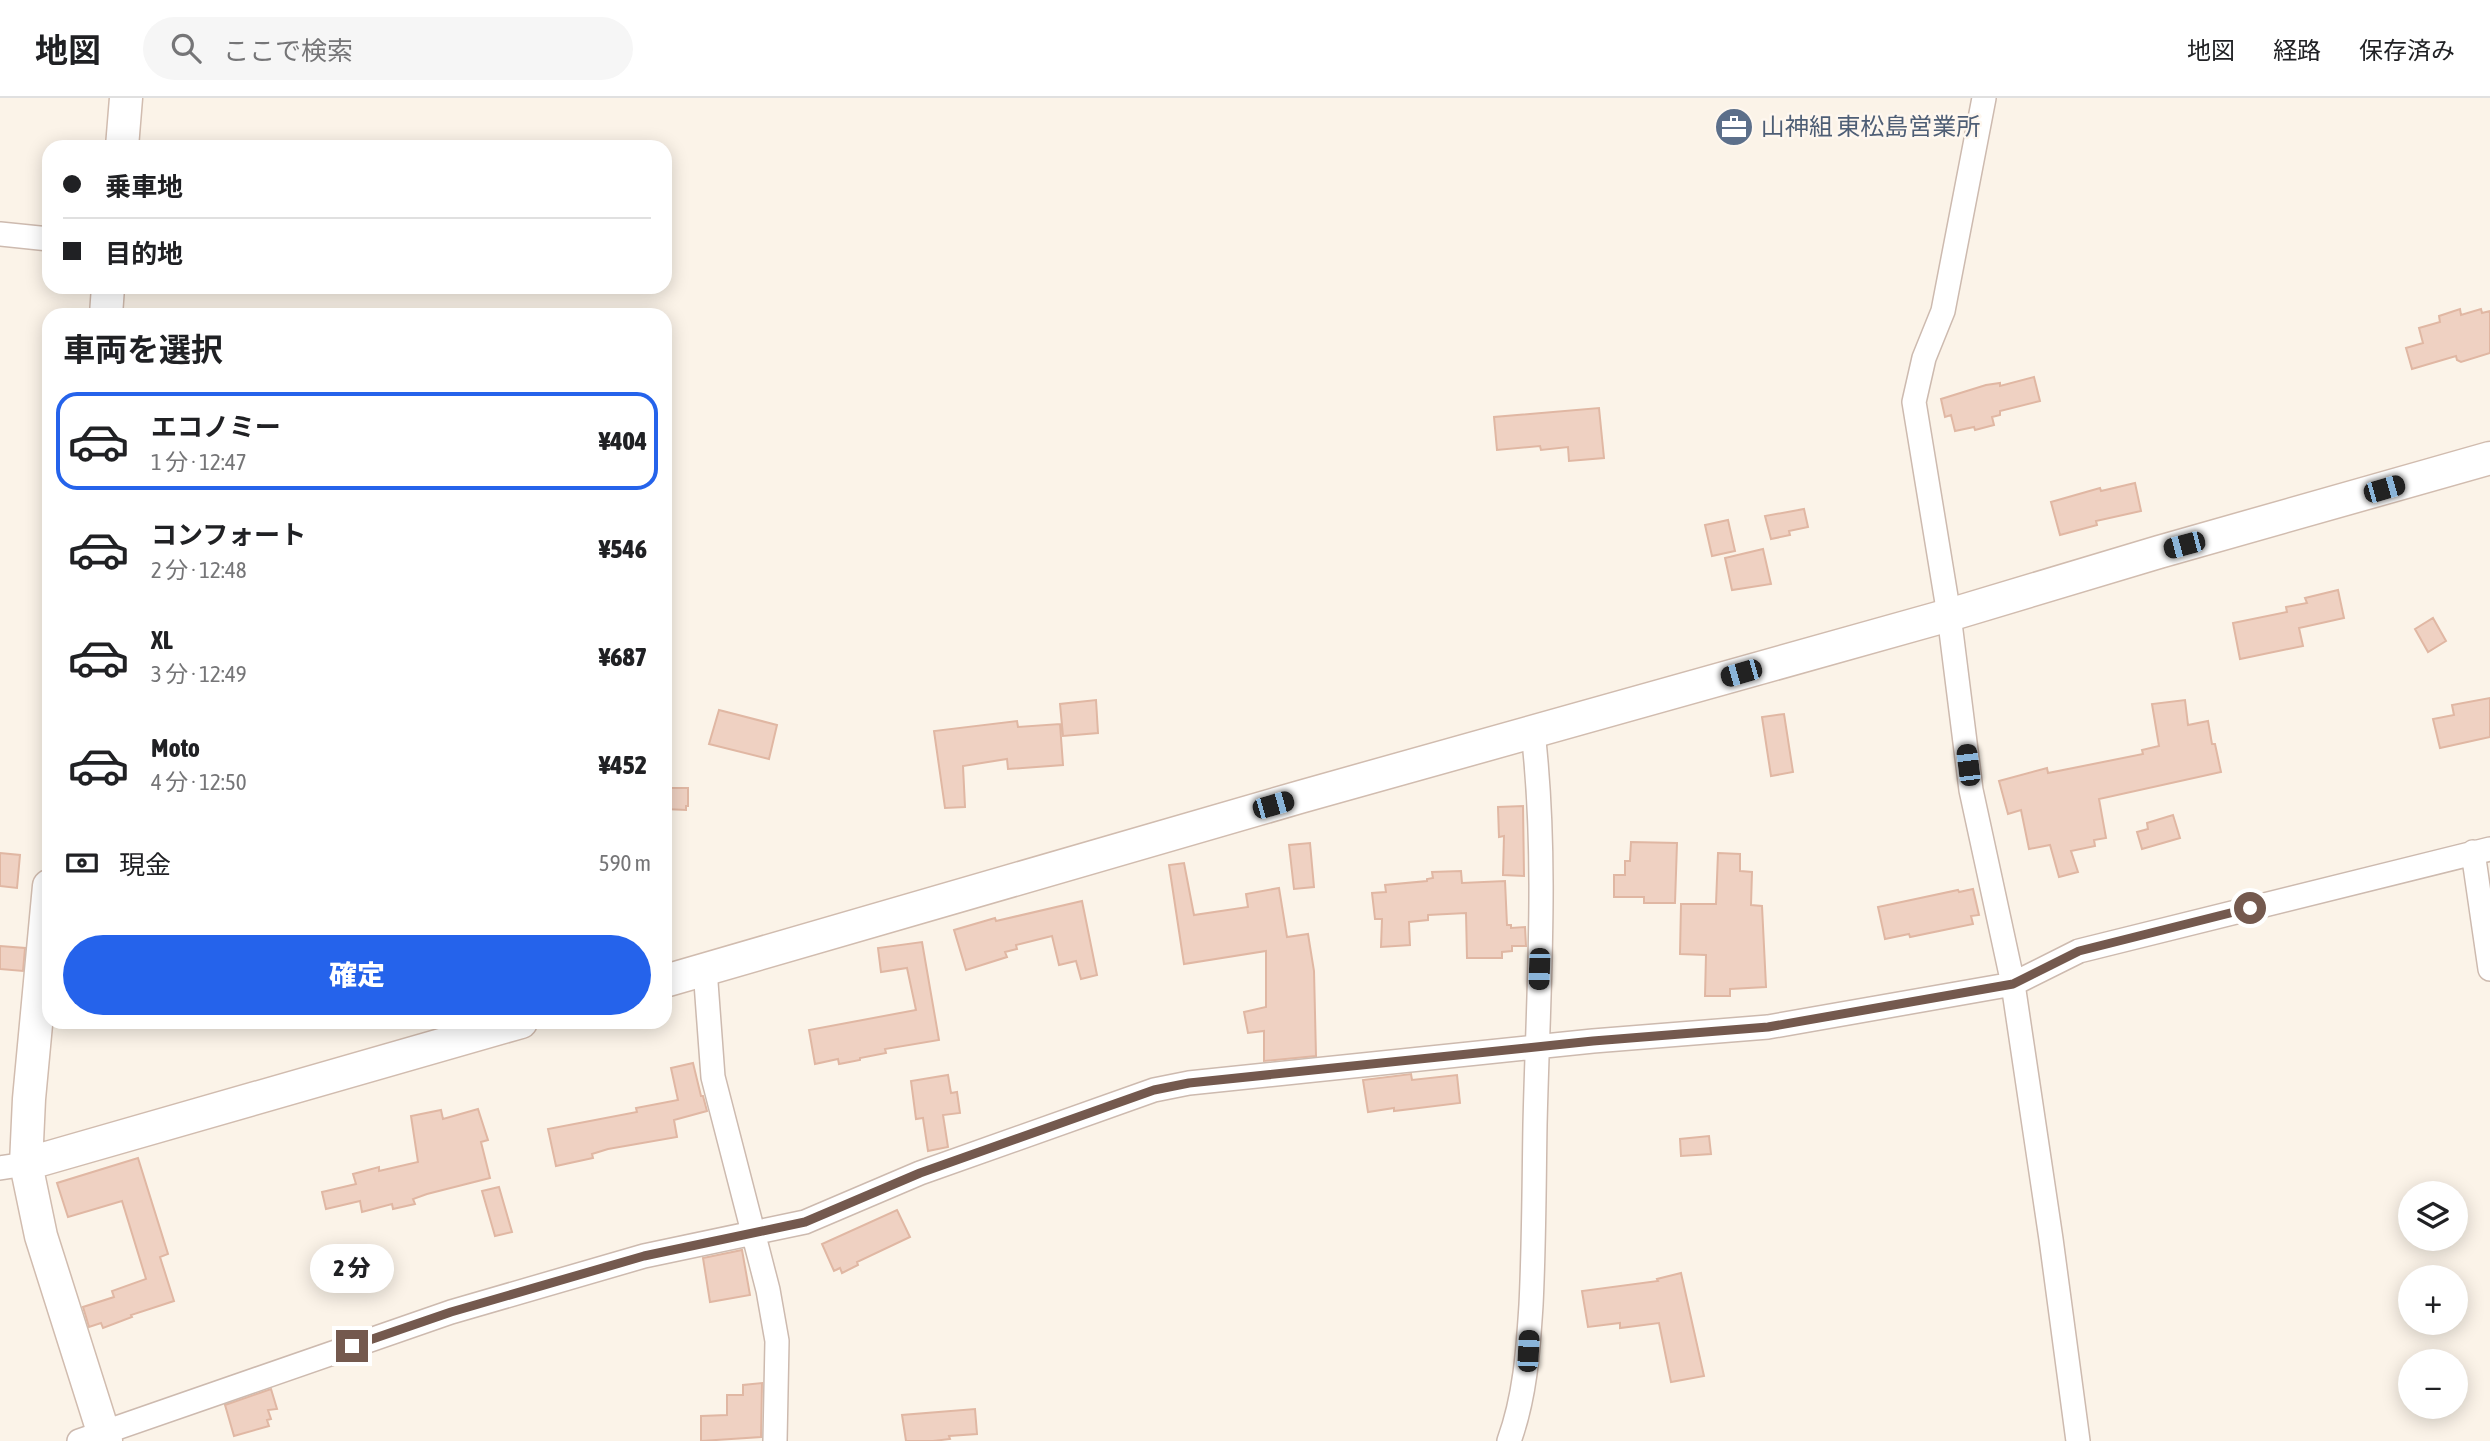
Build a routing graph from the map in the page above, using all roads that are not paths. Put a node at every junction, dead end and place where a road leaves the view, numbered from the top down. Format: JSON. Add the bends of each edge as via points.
{"nodes":[{"id":1,"x":126,"y":98,"type":"edge"},
{"id":2,"x":1984,"y":98,"type":"edge"},
{"id":3,"x":123,"y":140,"type":"edge"},
{"id":4,"x":0,"y":234,"type":"edge"},
{"id":5,"x":42,"y":238,"type":"edge"},
{"id":6,"x":2490,"y":458,"type":"edge"},
{"id":7,"x":1949,"y":615,"type":"junction"},
{"id":8,"x":1533,"y":732,"type":"junction"},
{"id":9,"x":2482,"y":851,"type":"edge"},
{"id":10,"x":42,"y":961,"type":"edge"},
{"id":11,"x":705,"y":969,"type":"junction"},
{"id":12,"x":2490,"y":969,"type":"edge"},
{"id":13,"x":672,"y":979,"type":"edge"},
{"id":14,"x":2013,"y":984,"type":"junction"},
{"id":15,"x":496,"y":1029,"type":"edge"},
{"id":16,"x":1537,"y":1047,"type":"junction"},
{"id":17,"x":13,"y":1166,"type":"edge"},
{"id":18,"x":755,"y":1234,"type":"junction"},
{"id":19,"x":96,"y":1438,"type":"edge"},
{"id":20,"x":775,"y":1441,"type":"edge"},
{"id":21,"x":1509,"y":1441,"type":"edge"},
{"id":22,"x":2078,"y":1441,"type":"edge"}],
"edges":[{"from":1,"to":3,"type":"street"},
{"from":2,"to":7,"type":"street","via":[[1943,311],[1924,358],[1914,402]]},
{"from":4,"to":5,"type":"street"},
{"from":6,"to":7,"type":"street"},
{"from":7,"to":8,"type":"street"},
{"from":7,"to":14,"type":"street","via":[[1971,790]]},
{"from":8,"to":11,"type":"street"},
{"from":8,"to":16,"type":"street","via":[[1541,865]]},
{"from":9,"to":12,"type":"street"},
{"from":9,"to":14,"type":"street","via":[[2079,951]]},
{"from":10,"to":17,"type":"street","via":[[29,1099]]},
{"from":11,"to":13,"type":"street"},
{"from":11,"to":18,"type":"street","via":[[713,1077]]},
{"from":14,"to":16,"type":"street","via":[[1768,1027]]},
{"from":14,"to":22,"type":"street"},
{"from":15,"to":17,"type":"street"},
{"from":16,"to":18,"type":"street","via":[[1154,1090],[920,1173],[805,1222]]},
{"from":16,"to":21,"type":"street","via":[[1528,1351],[1519,1415]]},
{"from":17,"to":19,"type":"street","via":[[41,1236]]},
{"from":18,"to":19,"type":"street","via":[[644,1256],[451,1312]]},
{"from":18,"to":20,"type":"street","via":[[776,1341]]}]}
